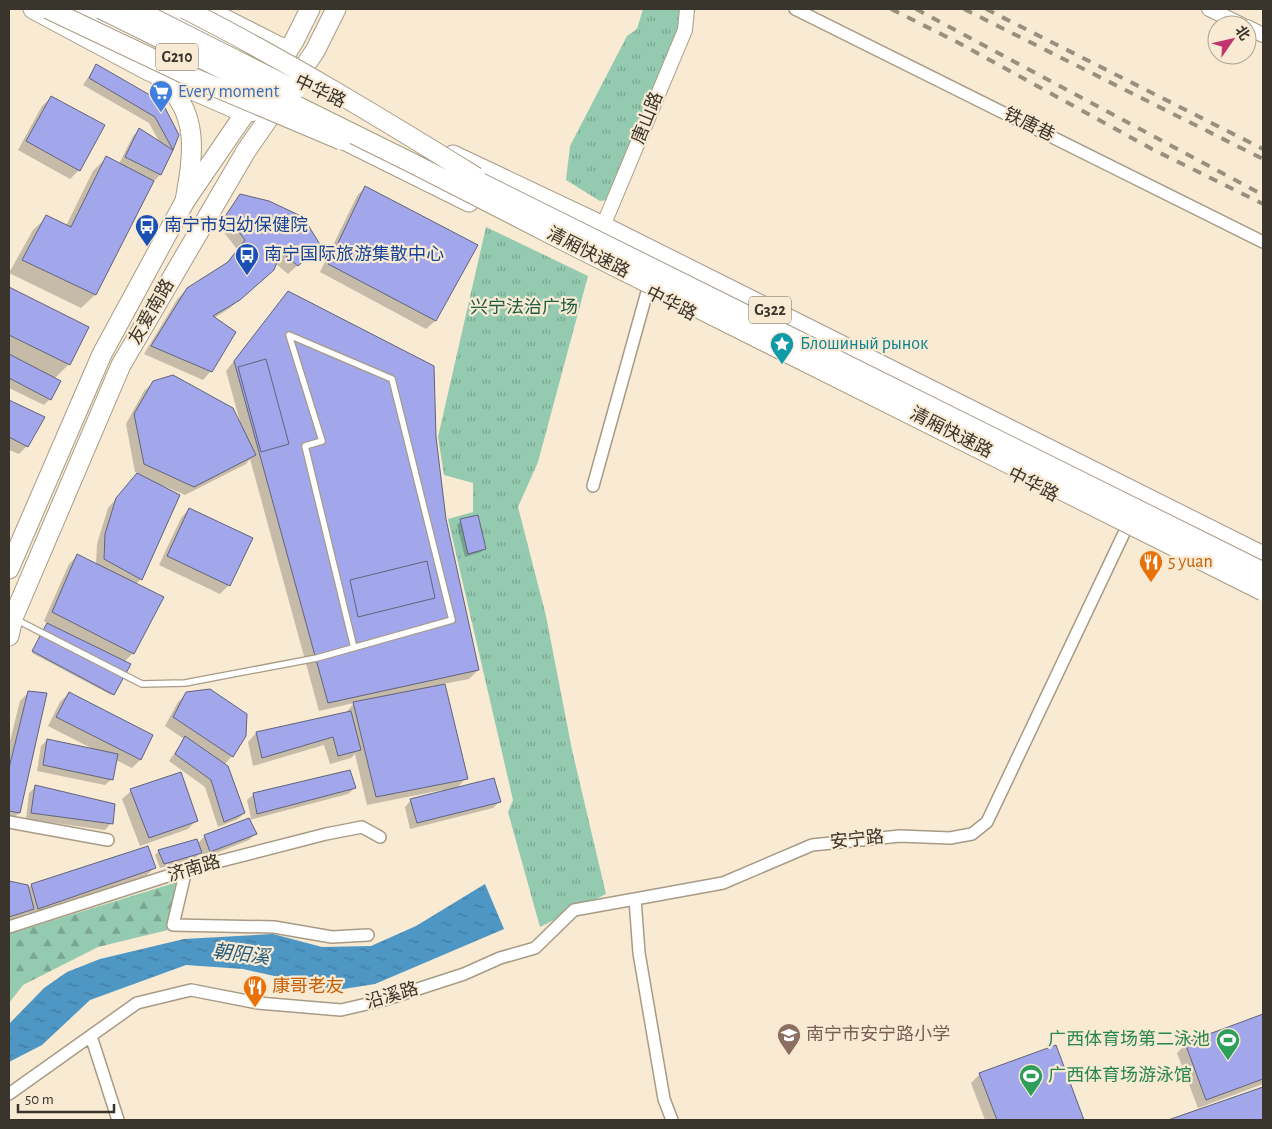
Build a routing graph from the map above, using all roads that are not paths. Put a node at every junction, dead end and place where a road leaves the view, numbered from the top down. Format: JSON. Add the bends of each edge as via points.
{"nodes":[{"id":1,"x":33,"y":9,"type":"edge"},
{"id":2,"x":48,"y":9,"type":"edge"},
{"id":3,"x":77,"y":9,"type":"edge"},
{"id":4,"x":101,"y":9,"type":"edge"},
{"id":5,"x":135,"y":9,"type":"edge"},
{"id":6,"x":159,"y":9,"type":"edge"},
{"id":7,"x":185,"y":9,"type":"edge"},
{"id":8,"x":205,"y":9,"type":"edge"},
{"id":9,"x":310,"y":9,"type":"edge"},
{"id":10,"x":336,"y":9,"type":"edge"},
{"id":11,"x":687,"y":9,"type":"edge"},
{"id":12,"x":795,"y":9,"type":"edge"},
{"id":13,"x":1209,"y":9,"type":"edge"},
{"id":14,"x":1221,"y":15,"type":"edge"},
{"id":15,"x":288,"y":51,"type":"junction"},
{"id":16,"x":149,"y":70,"type":"junction"},
{"id":17,"x":274,"y":71,"type":"junction"},
{"id":18,"x":295,"y":80,"type":"junction"},
{"id":19,"x":257,"y":96,"type":"junction"},
{"id":20,"x":277,"y":106,"type":"junction"},
{"id":21,"x":245,"y":113,"type":"junction"},
{"id":22,"x":185,"y":201,"type":"junction"},
{"id":23,"x":504,"y":202,"type":"junction"},
{"id":24,"x":603,"y":226,"type":"junction"},
{"id":25,"x":1263,"y":242,"type":"edge"},
{"id":26,"x":647,"y":292,"type":"junction"},
{"id":27,"x":593,"y":486,"type":"dead end"},
{"id":28,"x":1125,"y":531,"type":"junction"},
{"id":29,"x":1263,"y":556,"type":"edge"},
{"id":30,"x":9,"y":569,"type":"edge"},
{"id":31,"x":1263,"y":572,"type":"edge"},
{"id":32,"x":1263,"y":591,"type":"edge"},
{"id":33,"x":1263,"y":601,"type":"edge"},
{"id":34,"x":11,"y":617,"type":"edge"},
{"id":35,"x":9,"y":636,"type":"edge"},
{"id":36,"x":354,"y":648,"type":"junction"},
{"id":37,"x":9,"y":822,"type":"edge"},
{"id":38,"x":380,"y":837,"type":"dead end"},
{"id":39,"x":108,"y":840,"type":"dead end"},
{"id":40,"x":186,"y":870,"type":"junction"},
{"id":41,"x":635,"y":899,"type":"junction"},
{"id":42,"x":9,"y":927,"type":"edge"},
{"id":43,"x":368,"y":935,"type":"dead end"},
{"id":44,"x":91,"y":1036,"type":"junction"},
{"id":45,"x":9,"y":1094,"type":"edge"},
{"id":46,"x":118,"y":1120,"type":"edge"},
{"id":47,"x":672,"y":1120,"type":"edge"}],
"edges":[{"from":1,"to":16,"type":"main road"},
{"from":2,"to":23,"type":"main road","bridge":true,"via":[[187,75]]},
{"from":3,"to":19,"type":"main road","name":"中华路","number":"G210"},
{"from":4,"to":23,"type":"main road","name":"清厢快速路","bridge":true},
{"from":5,"to":23,"type":"main road","name":"清厢快速路","bridge":true},
{"from":6,"to":17,"type":"main road","name":"中华路","number":"G210"},
{"from":7,"to":23,"type":"main road","bridge":true,"via":[[344,96]]},
{"from":8,"to":15,"type":"main road"},
{"from":9,"to":15,"type":"main road","name":"友爱南路"},
{"from":10,"to":18,"type":"main road","name":"友爱南路","via":[[315,51]]},
{"from":11,"to":24,"type":"street","name":"唐山路","via":[[685,30]]},
{"from":12,"to":25,"type":"street","name":"铁唐巷"},
{"from":13,"to":14,"type":"street"},
{"from":15,"to":17,"type":"main road","name":"友爱南路"},
{"from":16,"to":21,"type":"main road"},
{"from":16,"to":22,"type":"main road","via":[[184,106],[192,138]]},
{"from":17,"to":18,"type":"main road","name":"中华路","number":"G322"},
{"from":17,"to":19,"type":"main road","name":"友爱南路"},
{"from":18,"to":20,"type":"main road","name":"友爱南路"},
{"from":18,"to":24,"type":"main road","name":"中华路","number":"G322"},
{"from":19,"to":20,"type":"main road","name":"中华路","number":"G210"},
{"from":19,"to":21,"type":"main road","name":"友爱南路"},
{"from":20,"to":21,"type":"main road"},
{"from":20,"to":26,"type":"main road","name":"中华路","number":"G322"},
{"from":20,"to":34,"type":"main road","name":"友爱南路","via":[[246,151],[121,365]]},
{"from":21,"to":22,"type":"main road","name":"友爱南路"},
{"from":22,"to":30,"type":"main road","name":"友爱南路","via":[[102,354]]},
{"from":23,"to":31,"type":"main road","name":"清厢快速路","bridge":true},
{"from":23,"to":32,"type":"main road","name":"清厢快速路","bridge":true},
{"from":24,"to":29,"type":"main road","name":"中华路","number":"G322"},
{"from":26,"to":27,"type":"street"},
{"from":26,"to":28,"type":"main road","name":"中华路","number":"G322"},
{"from":28,"to":33,"type":"main road","name":"中华路","number":"G322"},
{"from":28,"to":41,"type":"street","name":"安宁路","via":[[987,822],[972,834],[950,838],[900,836],[812,845],[723,883]]},
{"from":34,"to":35,"type":"main road","name":"友爱南路"},
{"from":34,"to":36,"type":"lane","via":[[142,684],[185,683]]},
{"from":36,"to":36,"type":"lane","via":[[452,620],[392,379],[289,335],[322,441],[304,446]]},
{"from":37,"to":39,"type":"street"},
{"from":38,"to":40,"type":"street","name":"济南路","via":[[362,827]]},
{"from":40,"to":42,"type":"street","name":"济南路"},
{"from":40,"to":43,"type":"street","via":[[173,925],[274,928],[332,937]]},
{"from":41,"to":44,"type":"street","name":"沿溪路","via":[[574,910],[536,948],[384,1000],[341,1010],[258,1003],[191,990],[137,1003]]},
{"from":41,"to":47,"type":"street","via":[[639,952],[664,1099]]},
{"from":44,"to":45,"type":"street","name":"沿溪路"},
{"from":44,"to":46,"type":"street"}]}
